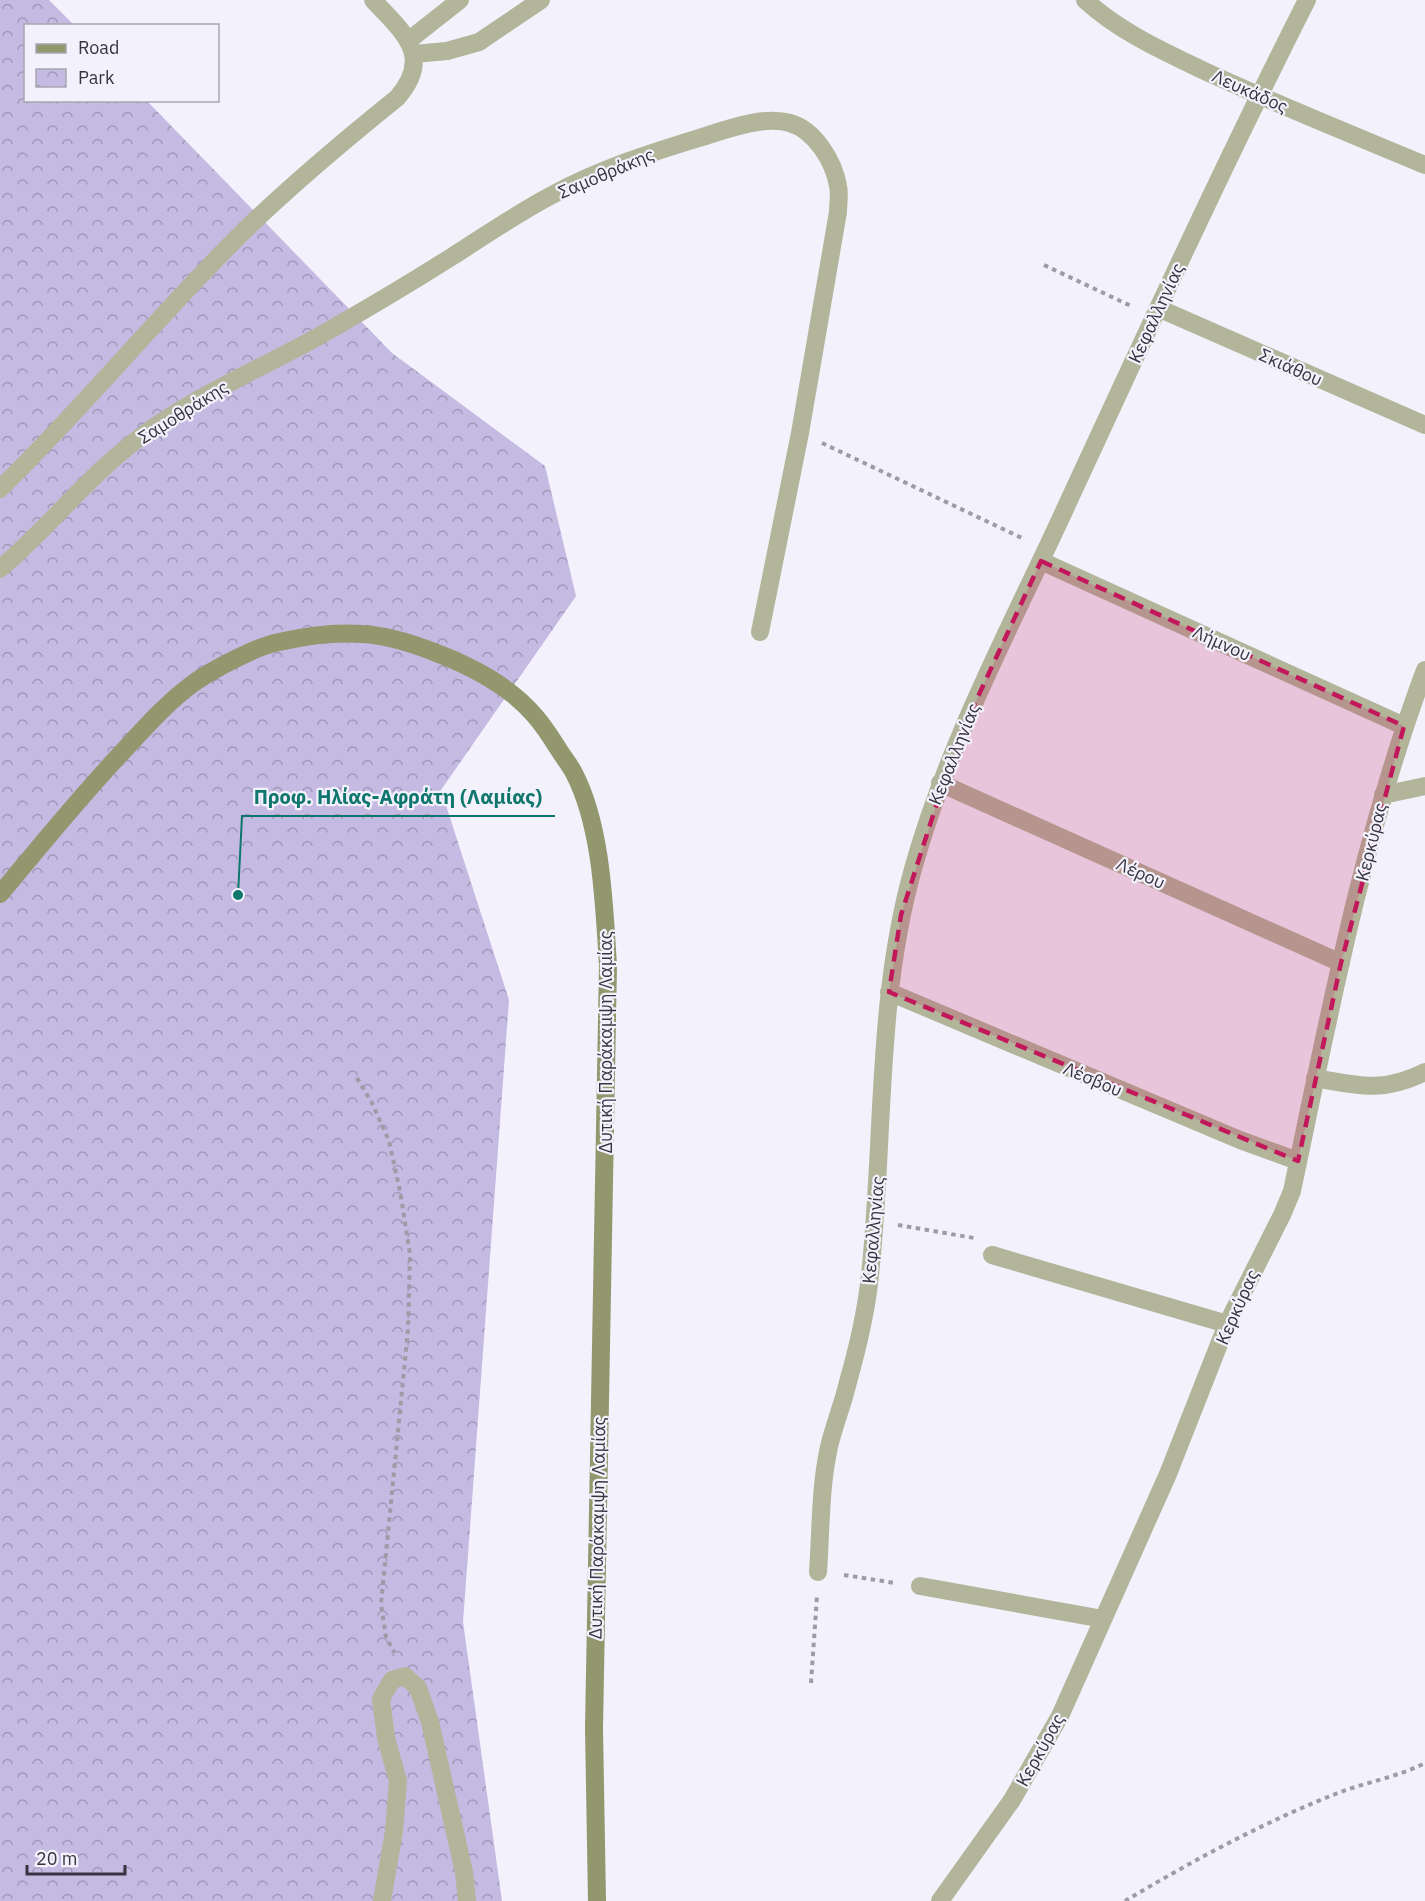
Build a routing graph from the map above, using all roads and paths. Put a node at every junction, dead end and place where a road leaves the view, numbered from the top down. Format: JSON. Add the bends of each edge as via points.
{"nodes":[{"id":1,"x":373,"y":0,"type":"edge"},
{"id":2,"x":460,"y":0,"type":"edge"},
{"id":3,"x":541,"y":0,"type":"edge"},
{"id":4,"x":1085,"y":0,"type":"edge"},
{"id":5,"x":1307,"y":0,"type":"edge"},
{"id":6,"x":411,"y":48,"type":"junction"},
{"id":7,"x":1258,"y":96,"type":"junction"},
{"id":8,"x":1425,"y":165,"type":"edge"},
{"id":9,"x":1044,"y":265,"type":"dead end"},
{"id":10,"x":1156,"y":312,"type":"junction"},
{"id":11,"x":1425,"y":425,"type":"edge"},
{"id":12,"x":800,"y":433,"type":"junction"},
{"id":13,"x":0,"y":489,"type":"edge"},
{"id":14,"x":1044,"y":555,"type":"junction"},
{"id":15,"x":0,"y":569,"type":"edge"},
{"id":16,"x":760,"y":632,"type":"dead end"},
{"id":17,"x":1425,"y":670,"type":"edge"},
{"id":18,"x":1404,"y":726,"type":"junction"},
{"id":19,"x":940,"y":783,"type":"junction"},
{"id":20,"x":1425,"y":786,"type":"edge"},
{"id":21,"x":1383,"y":795,"type":"junction"},
{"id":22,"x":0,"y":894,"type":"edge"},
{"id":23,"x":1341,"y":963,"type":"junction"},
{"id":24,"x":889,"y":992,"type":"junction"},
{"id":25,"x":1425,"y":1072,"type":"edge"},
{"id":26,"x":357,"y":1078,"type":"dead end"},
{"id":27,"x":1315,"y":1078,"type":"junction"},
{"id":28,"x":1298,"y":1161,"type":"junction"},
{"id":29,"x":874,"y":1221,"type":"junction"},
{"id":30,"x":992,"y":1255,"type":"joint"},
{"id":31,"x":1227,"y":1324,"type":"junction"},
{"id":32,"x":818,"y":1572,"type":"junction"},
{"id":33,"x":920,"y":1586,"type":"joint"},
{"id":34,"x":1103,"y":1619,"type":"junction"},
{"id":35,"x":405,"y":1676,"type":"junction"},
{"id":36,"x":811,"y":1683,"type":"dead end"},
{"id":37,"x":1425,"y":1763,"type":"edge"},
{"id":38,"x":382,"y":1901,"type":"edge"},
{"id":39,"x":467,"y":1901,"type":"edge"},
{"id":40,"x":597,"y":1901,"type":"edge"},
{"id":41,"x":940,"y":1901,"type":"edge"},
{"id":42,"x":1125,"y":1901,"type":"edge"}],
"edges":[{"from":1,"to":6,"type":"street","via":[[400,29]]},
{"from":2,"to":6,"type":"street"},
{"from":3,"to":6,"type":"street","via":[[479,42],[447,51]]},
{"from":4,"to":7,"type":"street","name":"Λευκάδος","via":[[1127,32]]},
{"from":5,"to":7,"type":"street","name":"Κεφαλληνίας"},
{"from":6,"to":13,"type":"street","via":[[411,76],[397,98],[317,163],[248,227]]},
{"from":7,"to":8,"type":"street","name":"Λευκάδος"},
{"from":7,"to":10,"type":"street","name":"Κεφαλληνίας"},
{"from":9,"to":10,"type":"path"},
{"from":10,"to":11,"type":"street","name":"Σκιάθου"},
{"from":10,"to":14,"type":"street","name":"Κεφαλληνίας"},
{"from":12,"to":14,"type":"path"},
{"from":12,"to":15,"type":"street","name":"Σαμοθράκης","via":[[838,212],[838,187],[832,167],[805,130],[771,121],[726,129],[668,147],[554,194],[331,330],[215,390],[134,442]]},
{"from":12,"to":16,"type":"street","name":"Σαμοθράκης"},
{"from":14,"to":18,"type":"street","name":"Λήμνου"},
{"from":14,"to":19,"type":"street","name":"Κεφαλληνίας","via":[[983,681]]},
{"from":17,"to":18,"type":"street","name":"Κερκύρας"},
{"from":18,"to":21,"type":"street","name":"Κερκύρας"},
{"from":19,"to":23,"type":"street","name":"Λέρου"},
{"from":19,"to":24,"type":"street","name":"Κεφαλληνίας","via":[[900,915]]},
{"from":20,"to":21,"type":"street"},
{"from":21,"to":23,"type":"street","name":"Κερκύρας"},
{"from":22,"to":40,"type":"main road","name":"Δυτική Παράκαμψη Λαμίας","via":[[94,782],[172,702],[196,682],[277,642],[363,634],[451,658],[488,677],[520,701],[574,773],[593,834],[603,890],[608,965],[594,1728]]},
{"from":23,"to":27,"type":"street","name":"Κερκύρας"},
{"from":24,"to":28,"type":"street","name":"Λέσβου"},
{"from":24,"to":29,"type":"street","name":"Κεφαλληνίας"},
{"from":25,"to":27,"type":"street","via":[[1382,1086]]},
{"from":26,"to":35,"type":"path","via":[[389,1141],[410,1254],[408,1330],[381,1604],[386,1637]]},
{"from":27,"to":28,"type":"street","name":"Κερκύρας"},
{"from":28,"to":31,"type":"street","name":"Κερκύρας","via":[[1282,1215]]},
{"from":29,"to":30,"type":"path","via":[[993,1241]]},
{"from":29,"to":32,"type":"street","name":"Κεφαλληνίας","via":[[865,1314],[824,1475]]},
{"from":30,"to":31,"type":"street"},
{"from":31,"to":34,"type":"street","name":"Κερκύρας","via":[[1168,1474]]},
{"from":32,"to":33,"type":"path"},
{"from":32,"to":36,"type":"path"},
{"from":33,"to":34,"type":"street"},
{"from":34,"to":41,"type":"street","name":"Κερκύρας","via":[[1055,1725],[1012,1800]]},
{"from":35,"to":38,"type":"street","via":[[392,1680],[381,1699],[386,1738],[398,1781]]},
{"from":35,"to":39,"type":"street","via":[[418,1688],[430,1722]]},
{"from":37,"to":42,"type":"path","via":[[1296,1812],[1183,1867]]}]}
